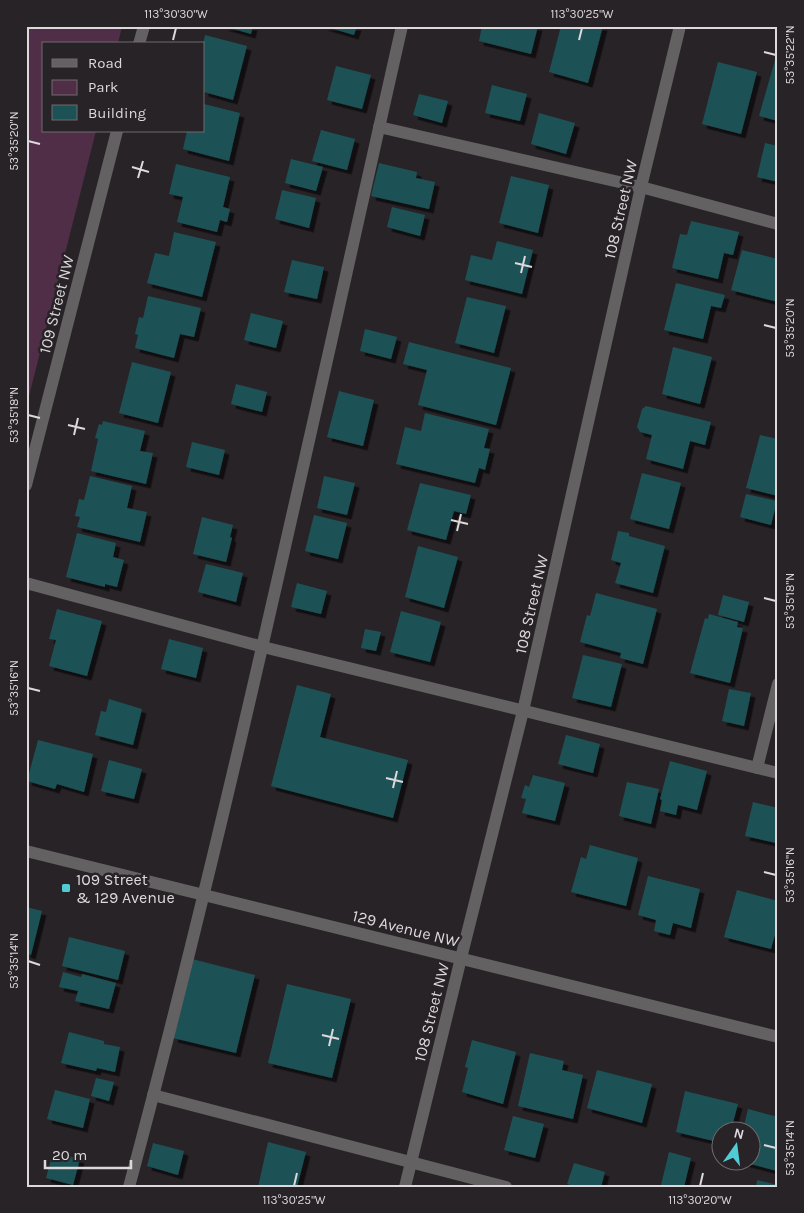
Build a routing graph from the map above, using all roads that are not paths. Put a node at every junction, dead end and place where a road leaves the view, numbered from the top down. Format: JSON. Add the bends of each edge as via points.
{"nodes":[{"id":1,"x":144,"y":26,"type":"edge"},
{"id":2,"x":402,"y":26,"type":"edge"},
{"id":3,"x":680,"y":26,"type":"edge"},
{"id":4,"x":140,"y":42,"type":"edge"},
{"id":5,"x":379,"y":127,"type":"junction"},
{"id":6,"x":117,"y":132,"type":"edge"},
{"id":7,"x":641,"y":186,"type":"junction"},
{"id":8,"x":778,"y":224,"type":"edge"},
{"id":9,"x":26,"y":485,"type":"edge"},
{"id":10,"x":26,"y":583,"type":"edge"},
{"id":11,"x":263,"y":647,"type":"junction"},
{"id":12,"x":778,"y":684,"type":"edge"},
{"id":13,"x":523,"y":711,"type":"junction"},
{"id":14,"x":757,"y":768,"type":"junction"},
{"id":15,"x":778,"y":773,"type":"edge"},
{"id":16,"x":26,"y":851,"type":"edge"},
{"id":17,"x":204,"y":894,"type":"junction"},
{"id":18,"x":461,"y":958,"type":"junction"},
{"id":19,"x":778,"y":1037,"type":"edge"},
{"id":20,"x":153,"y":1095,"type":"junction"},
{"id":21,"x":411,"y":1162,"type":"junction"},
{"id":22,"x":128,"y":1187,"type":"edge"},
{"id":23,"x":405,"y":1187,"type":"edge"},
{"id":24,"x":506,"y":1187,"type":"edge"}],
"edges":[{"from":1,"to":4,"type":"street"},
{"from":2,"to":5,"type":"street"},
{"from":3,"to":7,"type":"street","name":"108 Street NW"},
{"from":5,"to":7,"type":"street"},
{"from":5,"to":11,"type":"street"},
{"from":6,"to":9,"type":"street","name":"109 Street NW"},
{"from":7,"to":8,"type":"street"},
{"from":7,"to":13,"type":"street","name":"108 Street NW"},
{"from":10,"to":11,"type":"street"},
{"from":11,"to":13,"type":"street"},
{"from":11,"to":17,"type":"street"},
{"from":12,"to":14,"type":"street"},
{"from":13,"to":14,"type":"street"},
{"from":13,"to":18,"type":"street","name":"108 Street NW"},
{"from":14,"to":15,"type":"street"},
{"from":16,"to":17,"type":"street","name":"129 Avenue NW"},
{"from":17,"to":18,"type":"street","name":"129 Avenue NW"},
{"from":17,"to":20,"type":"street"},
{"from":18,"to":19,"type":"street","name":"129 Avenue NW"},
{"from":18,"to":21,"type":"street","name":"108 Street NW"},
{"from":20,"to":21,"type":"street"},
{"from":20,"to":22,"type":"street"},
{"from":21,"to":23,"type":"street","name":"108 Street NW"},
{"from":21,"to":24,"type":"street"}]}
